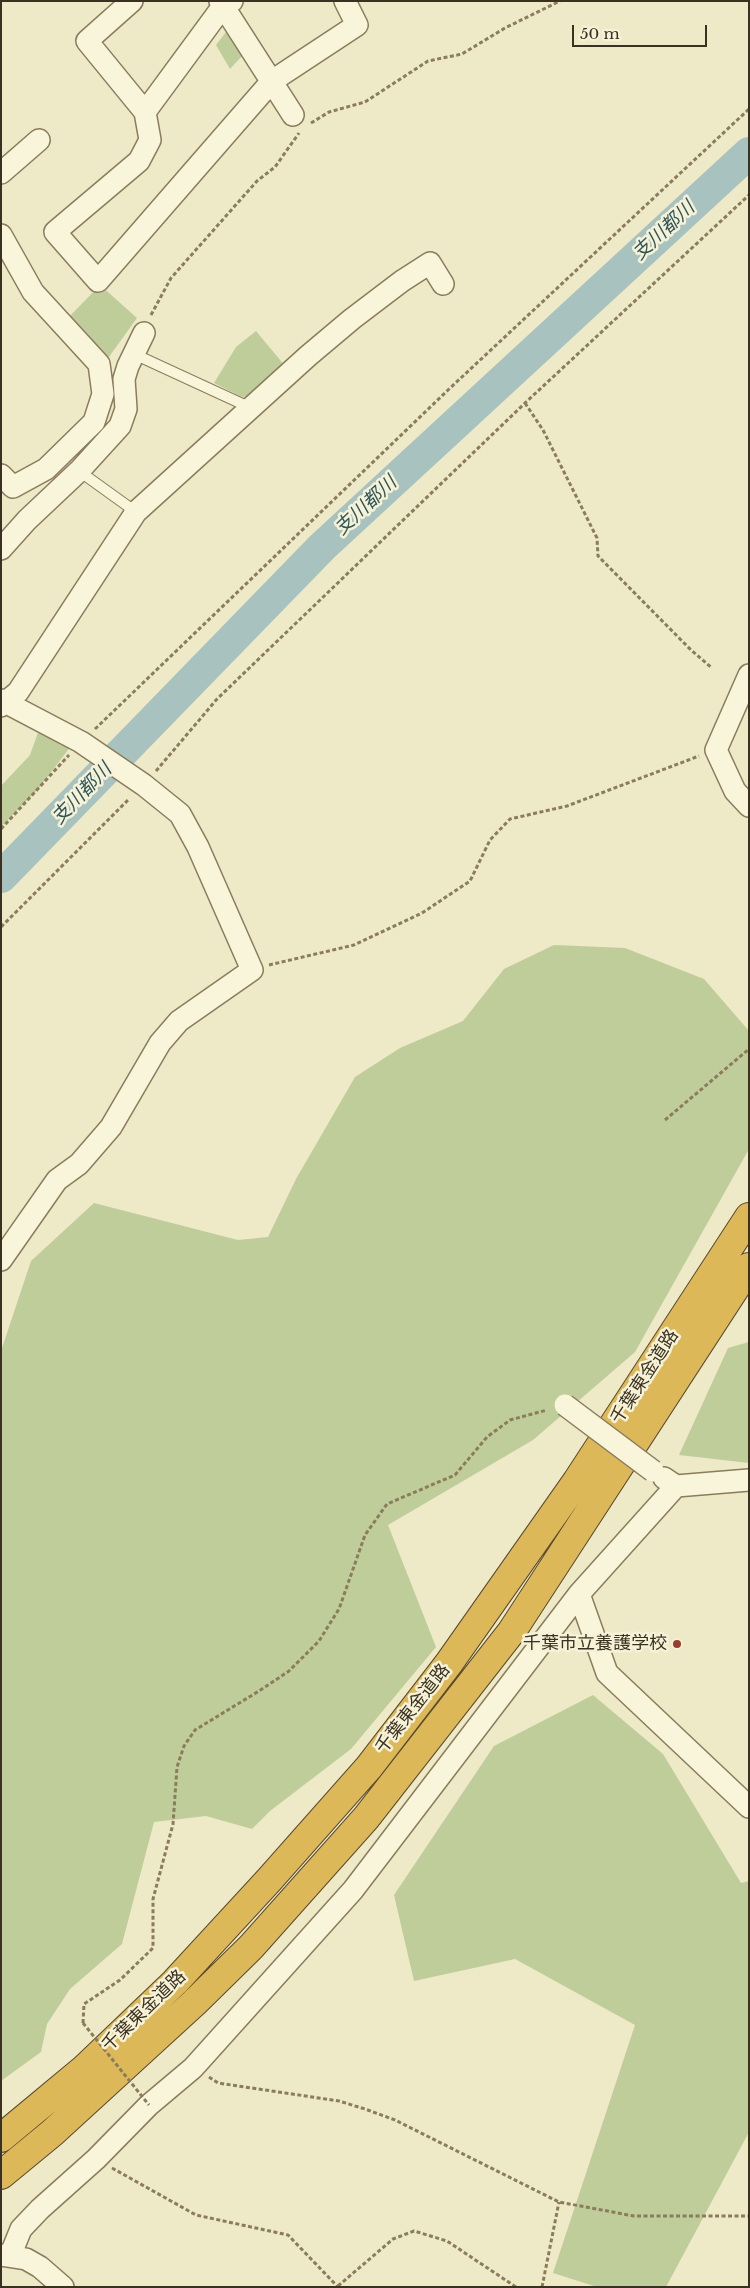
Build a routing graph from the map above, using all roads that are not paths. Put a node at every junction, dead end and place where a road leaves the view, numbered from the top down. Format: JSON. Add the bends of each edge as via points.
{"nodes":[{"id":1,"x":132,"y":1,"type":"edge"},
{"id":2,"x":345,"y":1,"type":"edge"},
{"id":3,"x":225,"y":3,"type":"edge"},
{"id":4,"x":272,"y":81,"type":"junction"},
{"id":5,"x":145,"y":112,"type":"junction"},
{"id":6,"x":300,"y":124,"type":"road end"},
{"id":7,"x":39,"y":140,"type":"dead end"},
{"id":8,"x":1,"y":172,"type":"edge"},
{"id":9,"x":1,"y":235,"type":"edge"},
{"id":10,"x":443,"y":284,"type":"dead end"},
{"id":11,"x":144,"y":333,"type":"road end"},
{"id":12,"x":134,"y":354,"type":"junction"},
{"id":13,"x":249,"y":407,"type":"junction"},
{"id":14,"x":79,"y":471,"type":"junction"},
{"id":15,"x":1,"y":475,"type":"edge"},
{"id":16,"x":136,"y":512,"type":"junction"},
{"id":17,"x":1,"y":549,"type":"edge"},
{"id":18,"x":749,"y":675,"type":"edge"},
{"id":19,"x":2,"y":703,"type":"edge"},
{"id":20,"x":749,"y":806,"type":"edge"},
{"id":21,"x":749,"y":1217,"type":"edge"},
{"id":22,"x":1,"y":1260,"type":"edge"},
{"id":23,"x":749,"y":1267,"type":"edge"},
{"id":24,"x":565,"y":1406,"type":"road end"},
{"id":25,"x":749,"y":1480,"type":"edge"},
{"id":26,"x":676,"y":1486,"type":"junction"},
{"id":27,"x":579,"y":1594,"type":"junction"},
{"id":28,"x":749,"y":1807,"type":"edge"},
{"id":29,"x":1,"y":2138,"type":"edge"},
{"id":30,"x":1,"y":2175,"type":"edge"},
{"id":31,"x":6,"y":2255,"type":"edge"},
{"id":32,"x":63,"y":2287,"type":"edge"}],
"edges":[{"from":1,"to":5,"type":"street","via":[[87,41]]},
{"from":2,"to":4,"type":"street","via":[[357,25]]},
{"from":3,"to":4,"type":"street"},
{"from":3,"to":5,"type":"street"},
{"from":4,"to":5,"type":"street","via":[[98,281],[54,232],[139,161],[150,140]]},
{"from":4,"to":6,"type":"street"},
{"from":7,"to":8,"type":"street"},
{"from":9,"to":15,"type":"street","via":[[33,292],[99,364],[103,394],[94,422],[46,469],[13,487]]},
{"from":10,"to":13,"type":"street","via":[[430,263],[352,319]]},
{"from":11,"to":12,"type":"street"},
{"from":12,"to":13,"type":"lane"},
{"from":12,"to":14,"type":"street","via":[[124,379],[126,409],[120,426]]},
{"from":13,"to":16,"type":"street"},
{"from":14,"to":16,"type":"lane"},
{"from":14,"to":17,"type":"street"},
{"from":16,"to":19,"type":"street","via":[[18,692]]},
{"from":18,"to":20,"type":"street","via":[[716,750],[735,791]]},
{"from":19,"to":22,"type":"street","via":[[81,742],[180,814],[252,970],[194,1010],[167,1036],[111,1127],[79,1164],[56,1180]]},
{"from":21,"to":29,"type":"highway","name":"千葉東金道路","via":[[577,1481],[449,1663],[369,1767],[175,1982],[84,2069]]},
{"from":23,"to":30,"type":"highway","name":"千葉東金道路","via":[[512,1631],[366,1818],[251,1947],[194,2003],[59,2127]]},
{"from":24,"to":26,"type":"street","bridge":true},
{"from":25,"to":26,"type":"street"},
{"from":26,"to":27,"type":"street"},
{"from":27,"to":28,"type":"street","via":[[607,1674]]},
{"from":27,"to":31,"type":"street","via":[[353,1890],[194,2068],[149,2105],[40,2209],[22,2229]]},
{"from":31,"to":32,"type":"street","via":[[33,2263]]}]}
